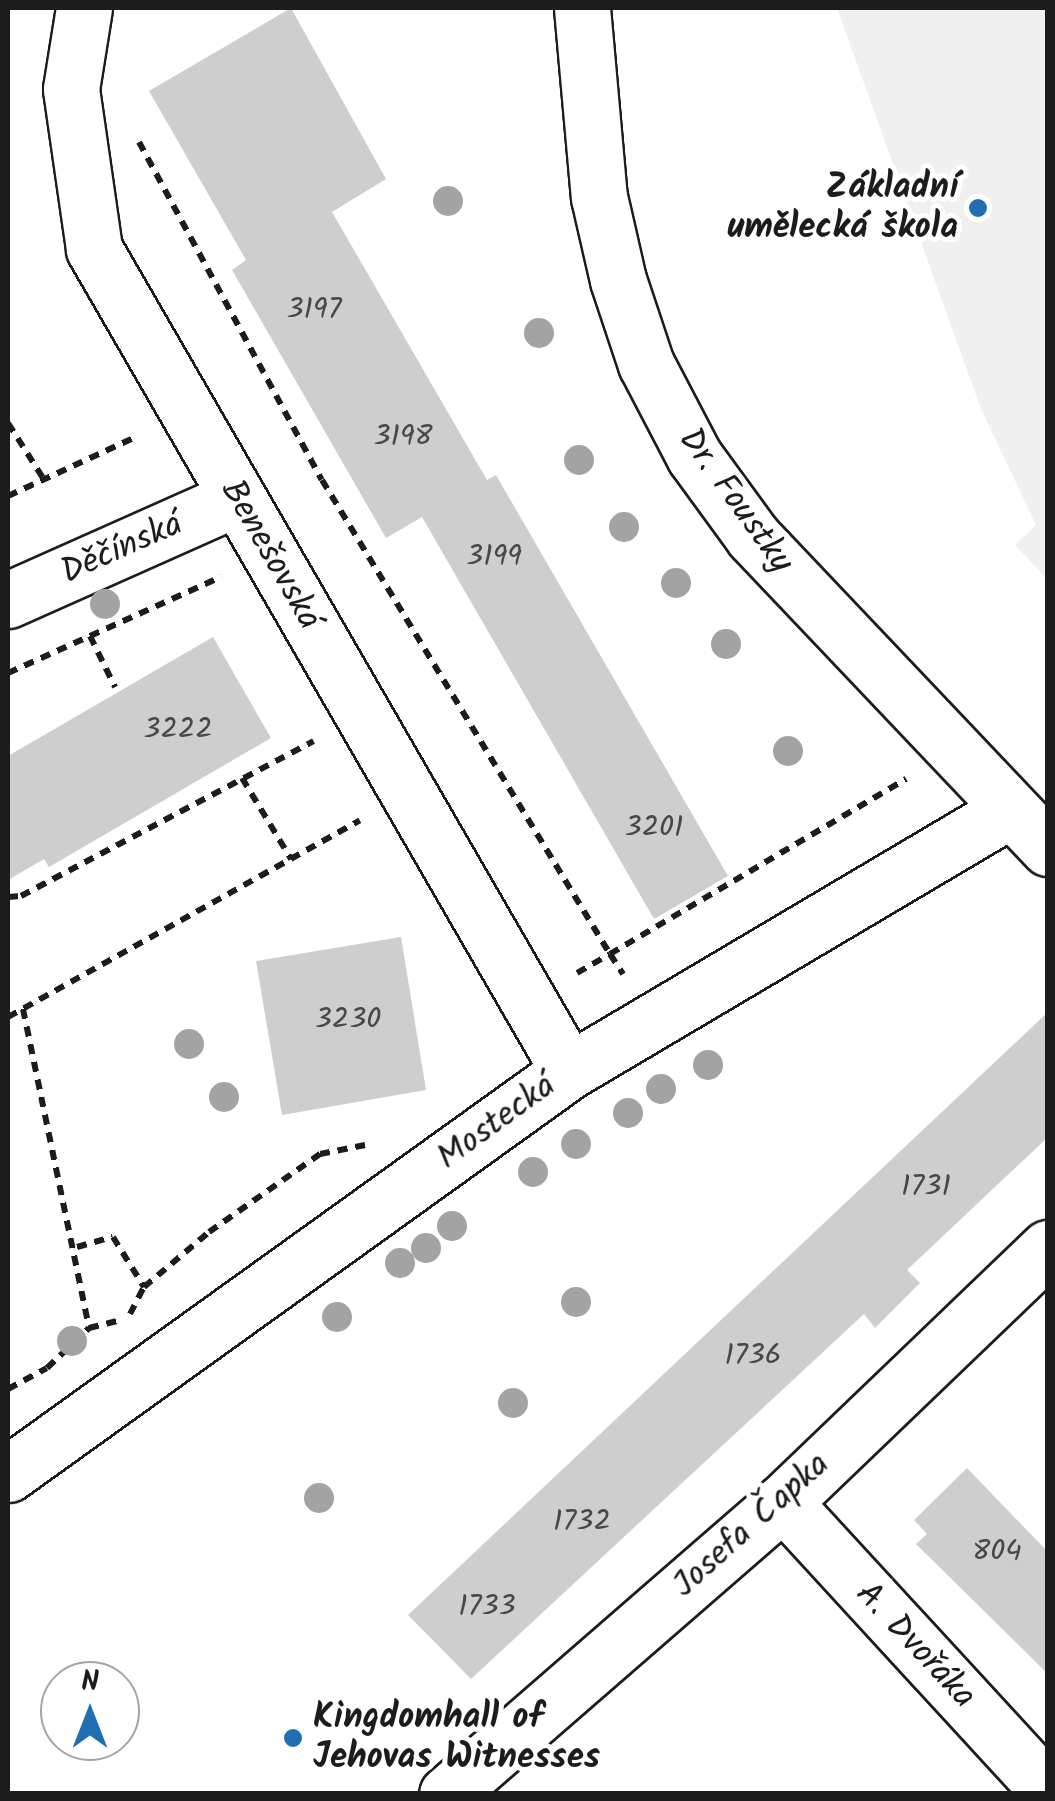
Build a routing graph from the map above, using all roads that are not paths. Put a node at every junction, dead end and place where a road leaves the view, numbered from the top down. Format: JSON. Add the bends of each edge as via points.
{"nodes":[{"id":1,"x":84,"y":8,"type":"edge"},
{"id":2,"x":582,"y":8,"type":"edge"},
{"id":3,"x":237,"y":498,"type":"junction"},
{"id":4,"x":8,"y":600,"type":"edge"},
{"id":5,"x":1010,"y":810,"type":"junction"},
{"id":6,"x":1048,"y":848,"type":"edge"},
{"id":7,"x":569,"y":1071,"type":"junction"},
{"id":8,"x":1048,"y":1248,"type":"edge"},
{"id":9,"x":8,"y":1474,"type":"edge"},
{"id":10,"x":783,"y":1502,"type":"junction"},
{"id":11,"x":1048,"y":1790,"type":"edge"},
{"id":12,"x":447,"y":1794,"type":"edge"}],
"edges":[{"from":1,"to":3,"type":"street","name":"Benešovská","via":[[71,89],[94,248]]},
{"from":2,"to":5,"type":"street","name":"Dr. Foustky","via":[[599,197],[614,263],[646,364],[686,441],[753,536]]},
{"from":3,"to":4,"type":"street","name":"Děčínská"},
{"from":3,"to":7,"type":"street","name":"Benešovská"},
{"from":5,"to":6,"type":"street","name":"Dr. Foustky"},
{"from":5,"to":7,"type":"street","name":"Mostecká"},
{"from":7,"to":9,"type":"street","name":"Mostecká"},
{"from":8,"to":10,"type":"street","name":"Josefa Čapka"},
{"from":10,"to":11,"type":"street","name":"A. Dvořáka"},
{"from":10,"to":12,"type":"street","name":"Josefa Čapka"}]}
